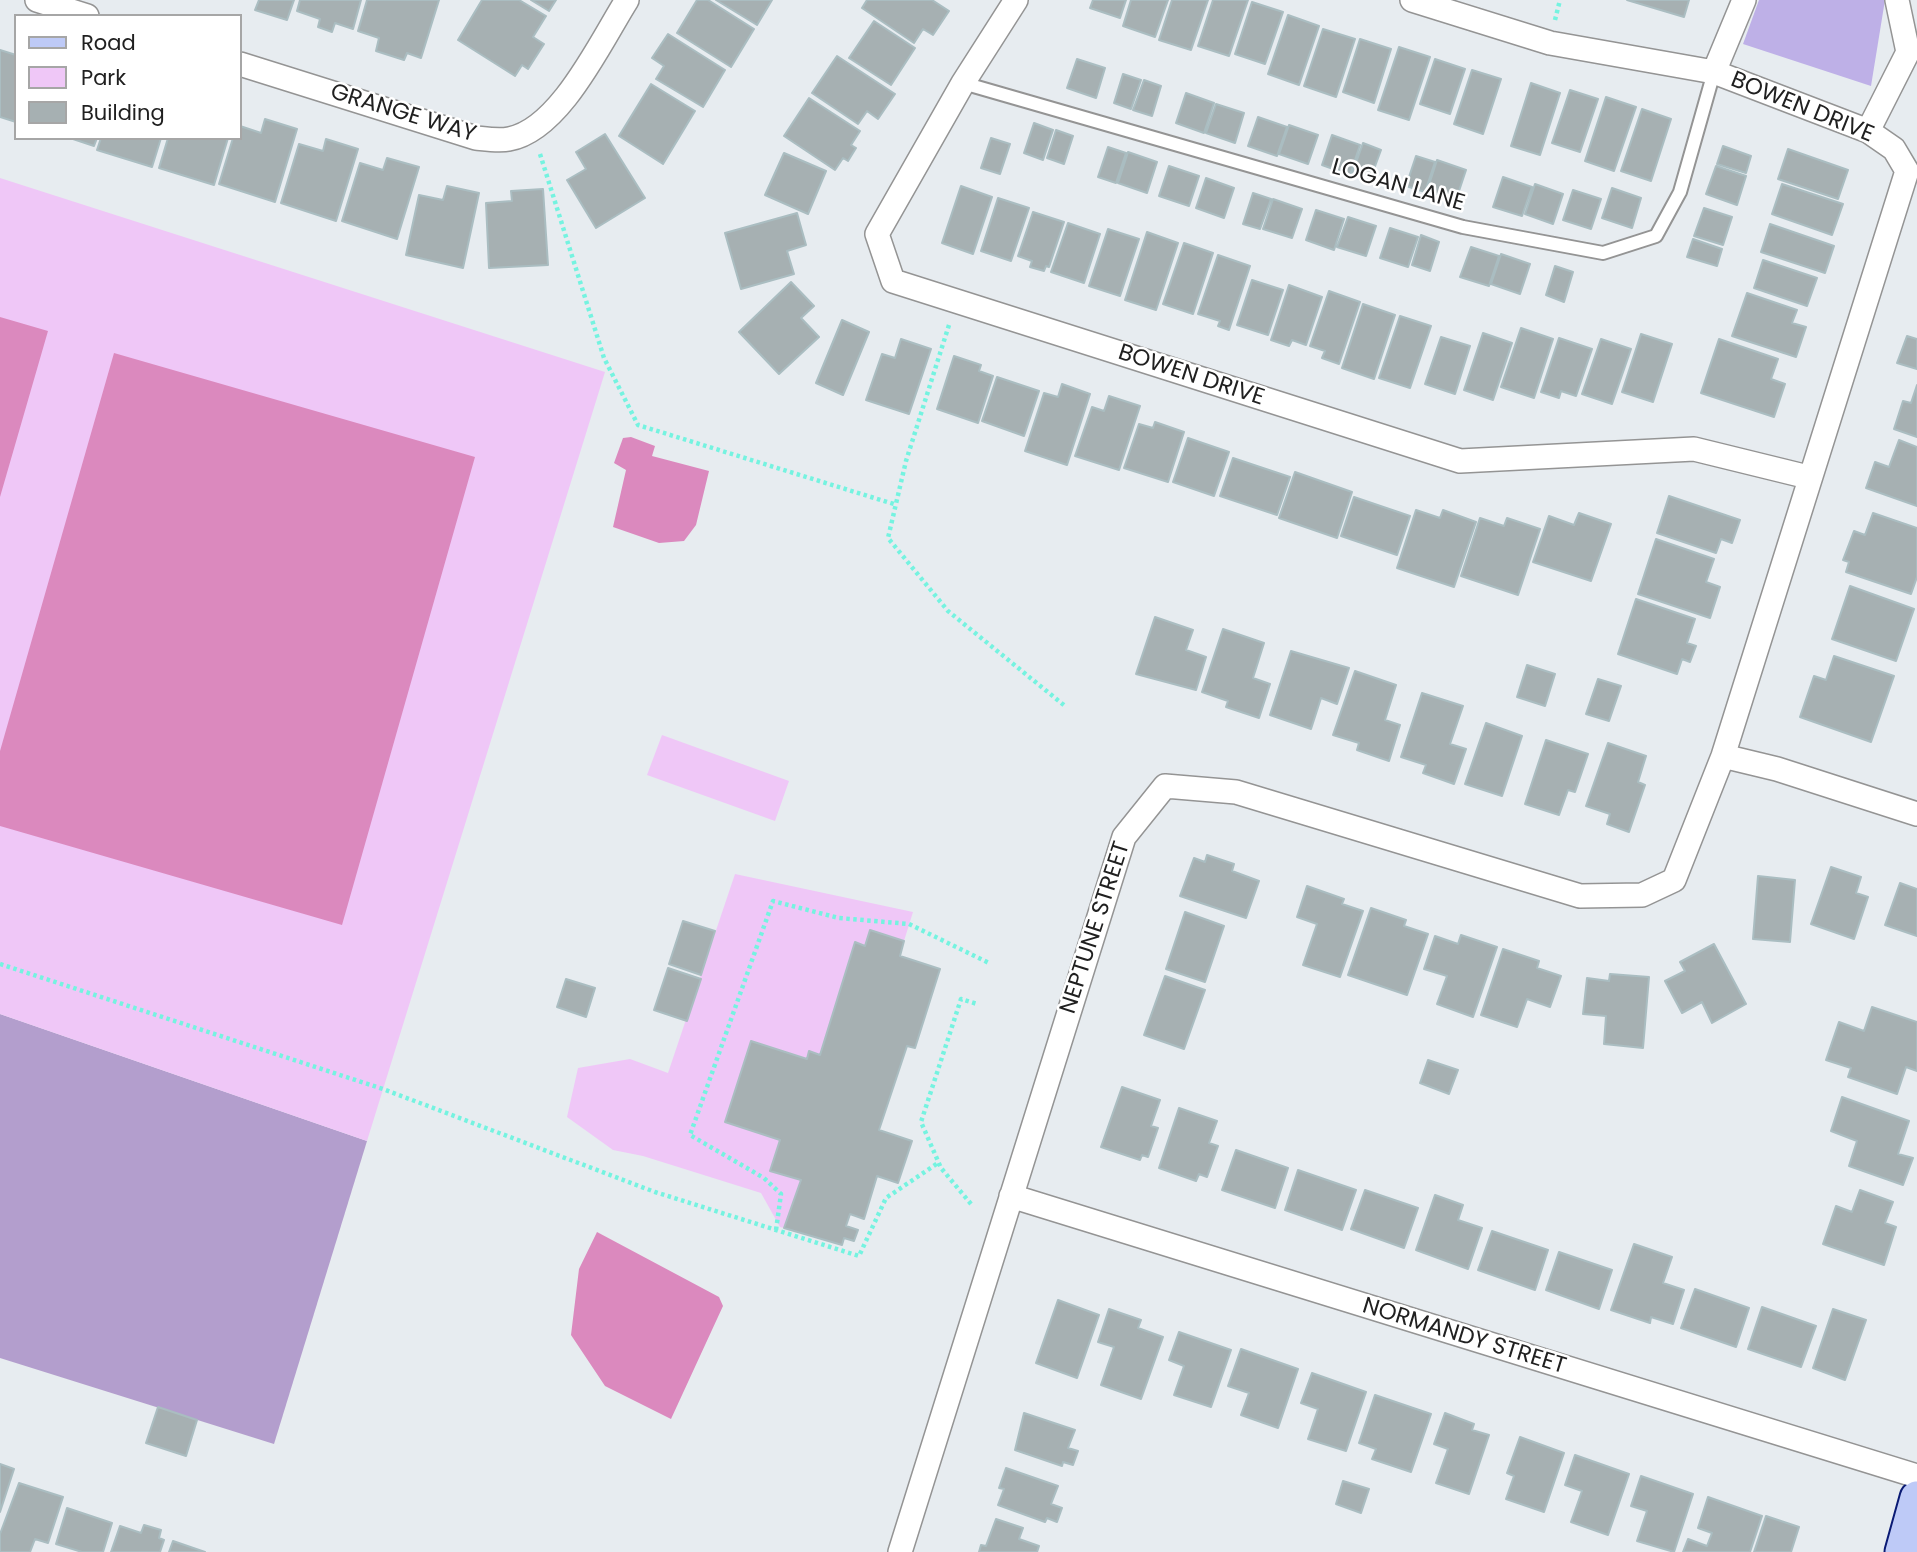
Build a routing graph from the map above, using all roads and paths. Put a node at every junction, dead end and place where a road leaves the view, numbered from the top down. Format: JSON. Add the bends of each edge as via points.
{"nodes":[{"id":1,"x":37,"y":0,"type":"edge"},
{"id":2,"x":627,"y":0,"type":"edge"},
{"id":3,"x":1016,"y":0,"type":"edge"},
{"id":4,"x":1412,"y":0,"type":"edge"},
{"id":5,"x":1744,"y":0,"type":"edge"},
{"id":6,"x":1897,"y":0,"type":"edge"},
{"id":7,"x":81,"y":14,"type":"edge"},
{"id":8,"x":242,"y":65,"type":"edge"},
{"id":9,"x":1714,"y":72,"type":"junction"},
{"id":10,"x":963,"y":83,"type":"junction"},
{"id":11,"x":530,"y":131,"type":"junction"},
{"id":12,"x":1868,"y":131,"type":"junction"},
{"id":13,"x":957,"y":301,"type":"junction"},
{"id":14,"x":1808,"y":477,"type":"junction"},
{"id":15,"x":897,"y":505,"type":"junction"},
{"id":16,"x":1065,"y":706,"type":"dead end"},
{"id":17,"x":1723,"y":756,"type":"junction"},
{"id":18,"x":1917,"y":814,"type":"edge"},
{"id":19,"x":989,"y":963,"type":"dead end"},
{"id":20,"x":0,"y":964,"type":"edge"},
{"id":21,"x":977,"y":1004,"type":"dead end"},
{"id":22,"x":938,"y":1163,"type":"junction"},
{"id":23,"x":1011,"y":1196,"type":"junction"},
{"id":24,"x":971,"y":1204,"type":"dead end"},
{"id":25,"x":776,"y":1230,"type":"junction"},
{"id":26,"x":1917,"y":1476,"type":"edge"},
{"id":27,"x":1917,"y":1499,"type":"edge"},
{"id":28,"x":900,"y":1552,"type":"edge"},
{"id":29,"x":1902,"y":1552,"type":"edge"}],
"edges":[{"from":1,"to":7,"type":"street"},
{"from":2,"to":11,"type":"street","name":"GRANGE WAY","via":[[563,101]]},
{"from":3,"to":10,"type":"street","name":"BOWEN DRIVE"},
{"from":4,"to":9,"type":"street","name":"BOWEN DRIVE","via":[[1550,43]]},
{"from":5,"to":9,"type":"street"},
{"from":6,"to":12,"type":"street","via":[[1908,52]]},
{"from":8,"to":11,"type":"street","name":"GRANGE WAY","via":[[476,138],[510,139]]},
{"from":9,"to":10,"type":"lane","name":"LOGAN LANE","via":[[1680,192],[1656,236],[1603,253],[1463,228]]},
{"from":9,"to":12,"type":"street","name":"BOWEN DRIVE"},
{"from":10,"to":13,"type":"street","name":"BOWEN DRIVE","via":[[877,234],[893,281]]},
{"from":11,"to":15,"type":"path","via":[[604,358],[638,425]]},
{"from":12,"to":14,"type":"street","name":"BOWEN DRIVE","via":[[1894,149],[1907,171]]},
{"from":13,"to":14,"type":"street","name":"BOWEN DRIVE","via":[[1460,461],[1694,449]]},
{"from":13,"to":15,"type":"path","via":[[906,461]]},
{"from":14,"to":17,"type":"street","name":"BOWEN DRIVE"},
{"from":15,"to":16,"type":"path","via":[[888,538],[948,611]]},
{"from":17,"to":18,"type":"street"},
{"from":17,"to":23,"type":"street","name":"NEPTUNE STREET","via":[[1674,880],[1642,895],[1580,896],[1236,792],[1165,786],[1124,837]]},
{"from":19,"to":25,"type":"path","via":[[909,924],[839,918],[773,901],[690,1135],[764,1178],[781,1194]]},
{"from":20,"to":25,"type":"path","via":[[383,1089],[654,1192]]},
{"from":21,"to":22,"type":"path","via":[[961,999],[921,1122]]},
{"from":22,"to":24,"type":"path"},
{"from":22,"to":25,"type":"path","via":[[886,1198],[859,1256]]},
{"from":23,"to":26,"type":"street","name":"NORMANDY STREET"},
{"from":23,"to":28,"type":"street","name":"NEPTUNE STREET"},
{"from":27,"to":29,"type":"street"}]}
